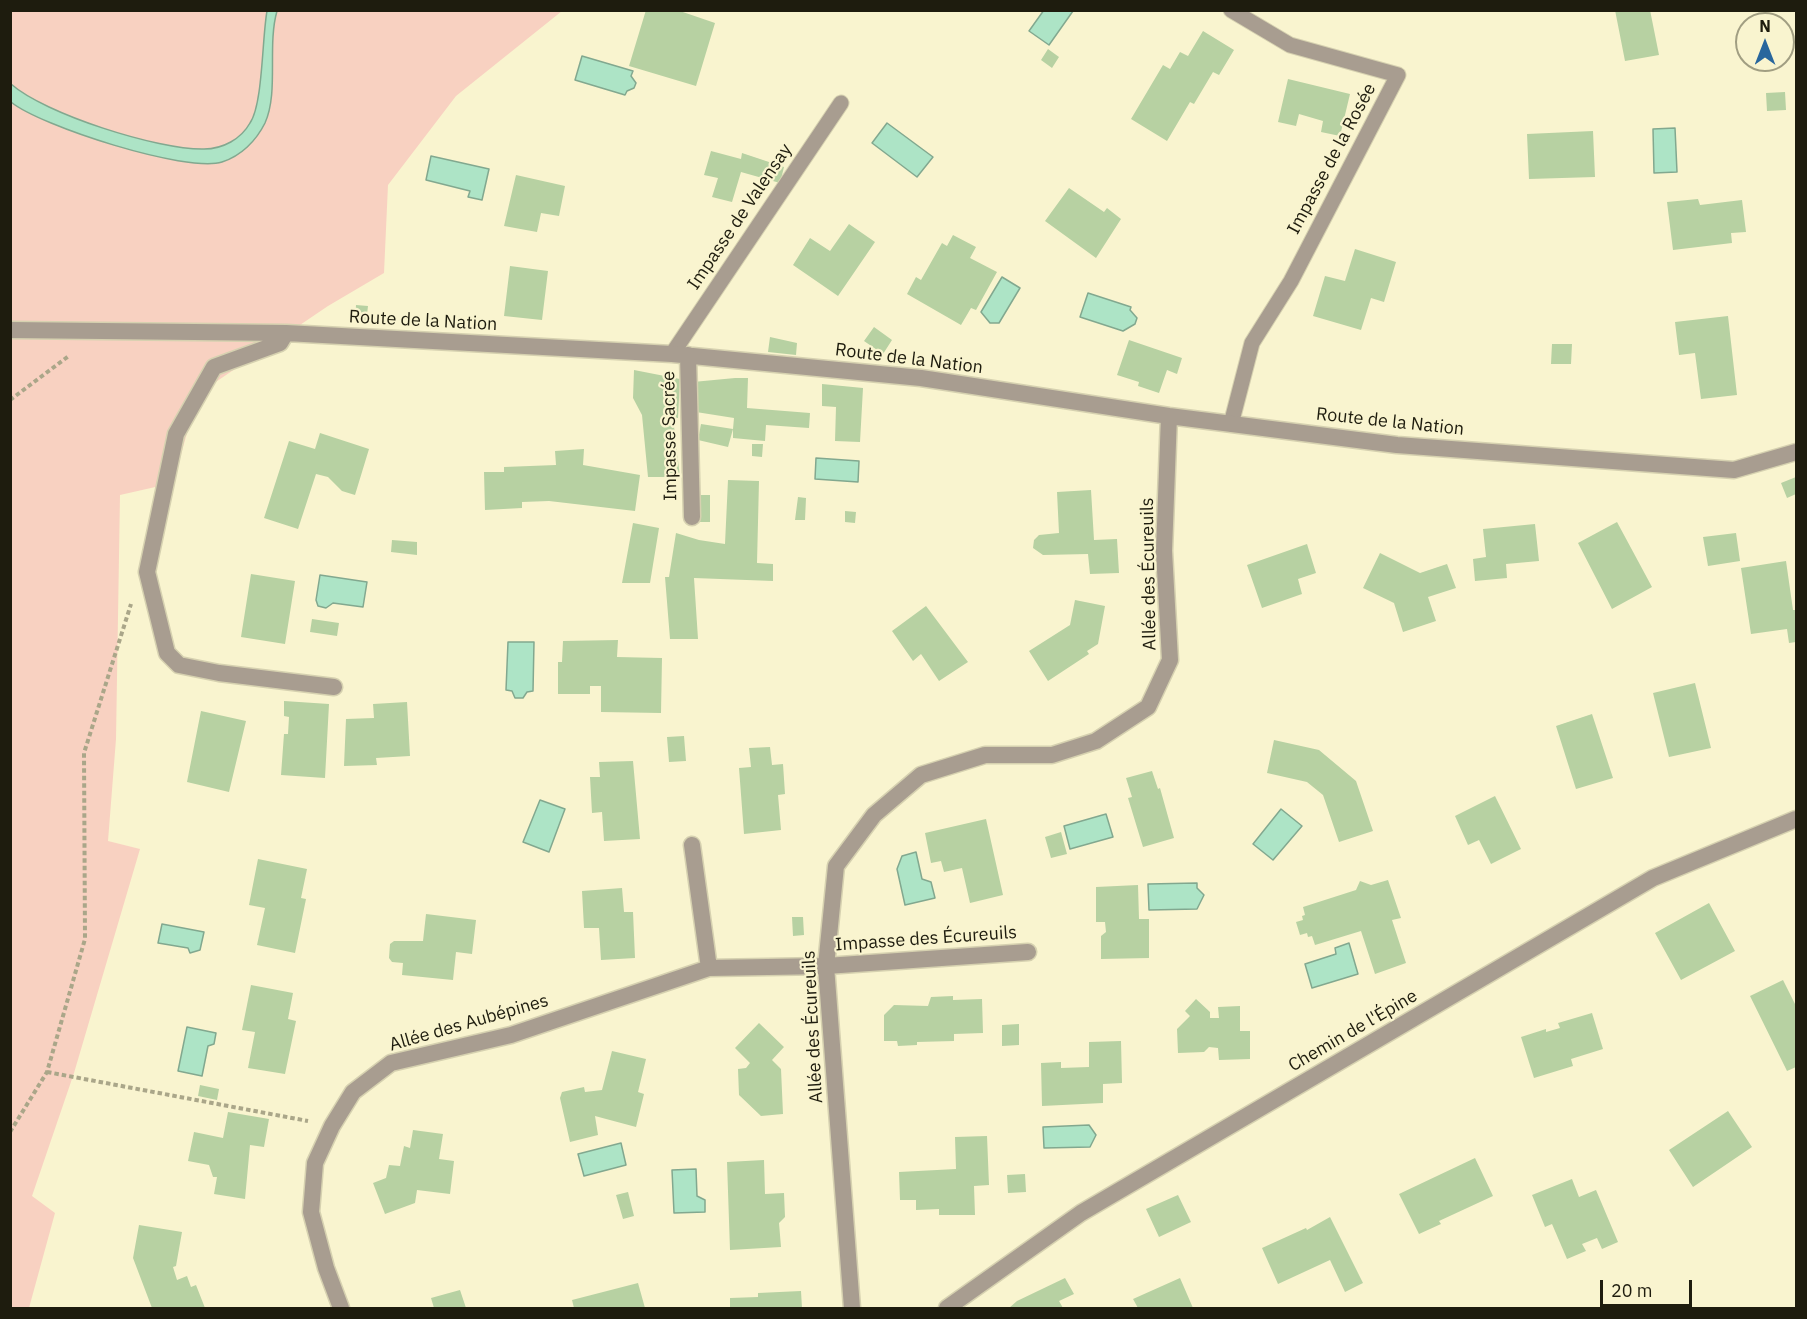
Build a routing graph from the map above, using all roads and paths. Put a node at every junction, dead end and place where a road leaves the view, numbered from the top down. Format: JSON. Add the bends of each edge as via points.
{"nodes":[{"id":1,"x":1232,"y":10,"type":"edge"},
{"id":2,"x":841,"y":103,"type":"dead end"},
{"id":3,"x":10,"y":330,"type":"edge"},
{"id":4,"x":104,"y":330,"type":"junction"},
{"id":5,"x":286,"y":333,"type":"junction"},
{"id":6,"x":680,"y":354,"type":"junction"},
{"id":7,"x":10,"y":400,"type":"edge"},
{"id":8,"x":1169,"y":416,"type":"junction"},
{"id":9,"x":1231,"y":424,"type":"junction"},
{"id":10,"x":1797,"y":452,"type":"edge"},
{"id":11,"x":692,"y":517,"type":"dead end"},
{"id":12,"x":147,"y":572,"type":"junction"},
{"id":13,"x":334,"y":687,"type":"dead end"},
{"id":14,"x":1797,"y":819,"type":"edge"},
{"id":15,"x":692,"y":845,"type":"dead end"},
{"id":16,"x":1028,"y":952,"type":"dead end"},
{"id":17,"x":826,"y":966,"type":"junction"},
{"id":18,"x":709,"y":968,"type":"junction"},
{"id":19,"x":48,"y":1072,"type":"junction"},
{"id":20,"x":332,"y":1126,"type":"junction"},
{"id":21,"x":10,"y":1132,"type":"edge"},
{"id":22,"x":341,"y":1308,"type":"edge"},
{"id":23,"x":852,"y":1308,"type":"edge"},
{"id":24,"x":947,"y":1308,"type":"edge"}],
"edges":[{"from":1,"to":9,"type":"lane","name":"Impasse de la Rosée","via":[[1290,45],[1398,75],[1291,281],[1252,343]]},
{"from":2,"to":6,"type":"lane","name":"Impasse de Valensay"},
{"from":3,"to":4,"type":"street","name":"Route de la Nation"},
{"from":4,"to":5,"type":"street","name":"Route de la Nation"},
{"from":4,"to":7,"type":"path"},
{"from":5,"to":6,"type":"street","name":"Route de la Nation"},
{"from":5,"to":12,"type":"street","via":[[280,343],[214,367],[176,434]]},
{"from":6,"to":8,"type":"street","name":"Route de la Nation","via":[[921,378]]},
{"from":6,"to":11,"type":"street","name":"Impasse Sacrée"},
{"from":8,"to":9,"type":"street","name":"Route de la Nation"},
{"from":8,"to":17,"type":"street","name":"Allée des Écureuils","via":[[1164,551],[1170,660],[1148,707],[1096,741],[1052,755],[985,755],[921,775],[873,815],[836,866]]},
{"from":9,"to":10,"type":"street","name":"Route de la Nation","via":[[1397,445],[1734,470]]},
{"from":12,"to":13,"type":"street","via":[[167,653],[179,665]]},
{"from":12,"to":19,"type":"path","via":[[128,610],[84,753],[86,939]]},
{"from":14,"to":24,"type":"street","name":"Chemin de l'Épine","via":[[1643,884],[1081,1213]]},
{"from":15,"to":18,"type":"street"},
{"from":16,"to":17,"type":"street","name":"Impasse des Écureuils"},
{"from":17,"to":18,"type":"street","name":"Allée des Aubépines"},
{"from":17,"to":23,"type":"street","name":"Allée des Écureuils"},
{"from":18,"to":20,"type":"street","name":"Allée des Aubépines","via":[[511,1035],[391,1064],[353,1092]]},
{"from":19,"to":20,"type":"path"},
{"from":19,"to":21,"type":"path"},
{"from":20,"to":22,"type":"street","name":"Allée des Aubépines","via":[[315,1163],[311,1212]]}]}
